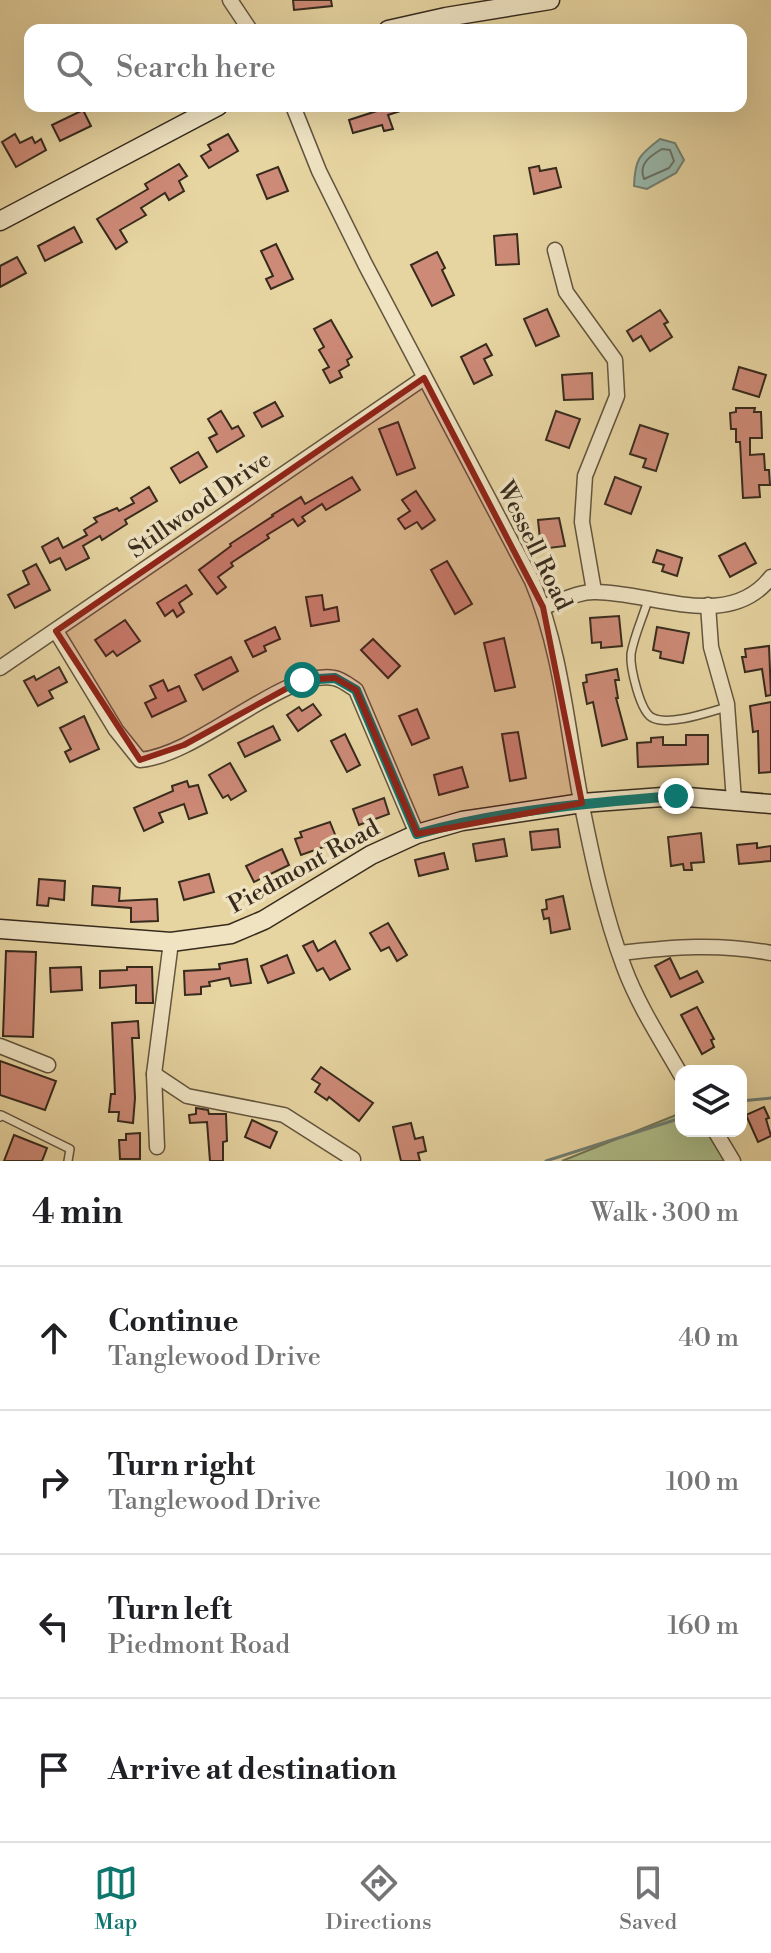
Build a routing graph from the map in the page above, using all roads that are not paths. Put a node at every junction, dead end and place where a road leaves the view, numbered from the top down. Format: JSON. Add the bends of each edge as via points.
{"nodes":[{"id":1,"x":230,"y":0,"type":"edge"},
{"id":2,"x":550,"y":0,"type":"edge"},
{"id":3,"x":246,"y":24,"type":"edge"},
{"id":4,"x":415,"y":24,"type":"edge"},
{"id":5,"x":207,"y":112,"type":"edge"},
{"id":6,"x":295,"y":112,"type":"edge"},
{"id":7,"x":0,"y":221,"type":"edge"},
{"id":8,"x":555,"y":250,"type":"dead end"},
{"id":9,"x":424,"y":378,"type":"junction"},
{"id":10,"x":771,"y":577,"type":"edge"},
{"id":11,"x":594,"y":591,"type":"junction"},
{"id":12,"x":648,"y":600,"type":"junction"},
{"id":13,"x":708,"y":605,"type":"junction"},
{"id":14,"x":543,"y":607,"type":"junction"},
{"id":15,"x":56,"y":631,"type":"junction"},
{"id":16,"x":0,"y":668,"type":"edge"},
{"id":17,"x":727,"y":707,"type":"junction"},
{"id":18,"x":734,"y":801,"type":"junction"},
{"id":19,"x":582,"y":803,"type":"junction"},
{"id":20,"x":771,"y":804,"type":"edge"},
{"id":21,"x":417,"y":834,"type":"junction"},
{"id":22,"x":0,"y":929,"type":"edge"},
{"id":23,"x":171,"y":942,"type":"junction"},
{"id":24,"x":620,"y":953,"type":"junction"},
{"id":25,"x":771,"y":953,"type":"edge"},
{"id":26,"x":0,"y":1046,"type":"edge"},
{"id":27,"x":48,"y":1065,"type":"dead end"},
{"id":28,"x":675,"y":1065,"type":"edge"},
{"id":29,"x":154,"y":1074,"type":"junction"},
{"id":30,"x":0,"y":1117,"type":"edge"},
{"id":31,"x":719,"y":1137,"type":"edge"},
{"id":32,"x":157,"y":1147,"type":"dead end"},
{"id":33,"x":353,"y":1159,"type":"edge"},
{"id":34,"x":68,"y":1161,"type":"edge"},
{"id":35,"x":733,"y":1161,"type":"edge"}],
"edges":[{"from":1,"to":3,"type":"street"},
{"from":2,"to":4,"type":"street"},
{"from":5,"to":7,"type":"street"},
{"from":6,"to":9,"type":"street","name":"Wessell Road","via":[[319,171]]},
{"from":8,"to":11,"type":"street","via":[[566,292],[615,360],[617,396],[585,476],[582,522]]},
{"from":9,"to":14,"type":"street","name":"Wessell Road"},
{"from":9,"to":15,"type":"street","name":"Stillwood Drive"},
{"from":10,"to":13,"type":"street","via":[[747,599]]},
{"from":11,"to":12,"type":"street"},
{"from":11,"to":14,"type":"street"},
{"from":12,"to":13,"type":"street"},
{"from":12,"to":17,"type":"lane","via":[[631,655],[646,713],[666,720]]},
{"from":13,"to":17,"type":"street","via":[[711,647]]},
{"from":14,"to":19,"type":"street","name":"Wessell Road"},
{"from":15,"to":16,"type":"street","name":"Stillwood Drive"},
{"from":15,"to":21,"type":"street","via":[[140,760],[184,745],[302,680],[335,678],[356,690]]},
{"from":17,"to":18,"type":"street"},
{"from":18,"to":19,"type":"street","name":"Piedmont Road","via":[[676,796]]},
{"from":18,"to":20,"type":"street","name":"Piedmont Road"},
{"from":19,"to":21,"type":"street","name":"Piedmont Road","via":[[462,821]]},
{"from":19,"to":24,"type":"street","name":"Wessell Road"},
{"from":21,"to":23,"type":"street","name":"Piedmont Road","via":[[371,855],[264,920],[231,934]]},
{"from":22,"to":23,"type":"street","name":"Piedmont Road"},
{"from":23,"to":29,"type":"street"},
{"from":24,"to":25,"type":"street","via":[[735,946]]},
{"from":24,"to":28,"type":"street","name":"Wessell Road"},
{"from":26,"to":27,"type":"street"},
{"from":29,"to":32,"type":"street"},
{"from":29,"to":33,"type":"street","via":[[187,1096],[284,1115]]},
{"from":30,"to":34,"type":"lane","via":[[70,1149]]},
{"from":31,"to":35,"type":"street"}]}
